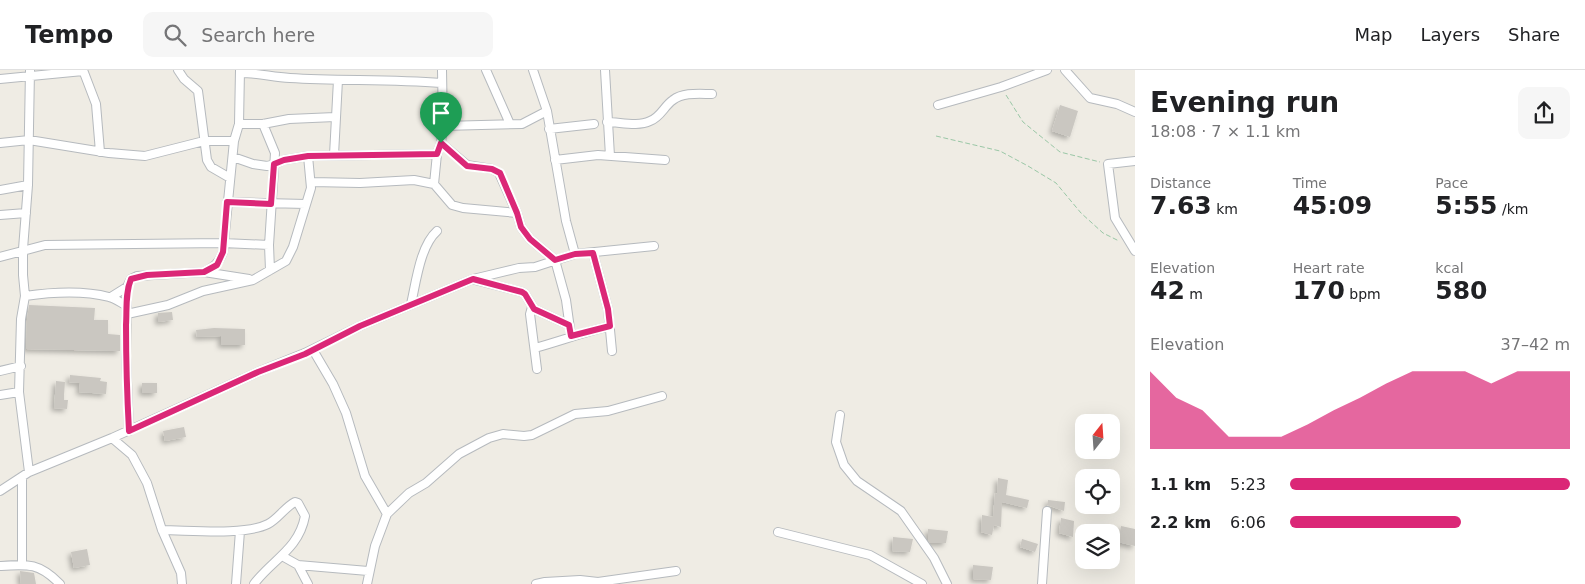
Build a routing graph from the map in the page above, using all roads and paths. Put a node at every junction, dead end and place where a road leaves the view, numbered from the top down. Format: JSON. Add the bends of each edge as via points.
{"nodes":[{"id":1,"x":83,"y":70,"type":"edge"},
{"id":2,"x":178,"y":70,"type":"edge"},
{"id":3,"x":442,"y":70,"type":"edge"},
{"id":4,"x":486,"y":70,"type":"edge"},
{"id":5,"x":533,"y":70,"type":"edge"},
{"id":6,"x":605,"y":70,"type":"edge"},
{"id":7,"x":1048,"y":70,"type":"edge"},
{"id":8,"x":1065,"y":70,"type":"edge"},
{"id":9,"x":240,"y":72,"type":"edge"},
{"id":10,"x":30,"y":73,"type":"edge"},
{"id":11,"x":0,"y":79,"type":"edge"},
{"id":12,"x":338,"y":80,"type":"junction"},
{"id":13,"x":441,"y":83,"type":"junction"},
{"id":14,"x":1001,"y":87,"type":"junction"},
{"id":15,"x":712,"y":94,"type":"dead end"},
{"id":16,"x":938,"y":105,"type":"dead end"},
{"id":17,"x":547,"y":111,"type":"junction"},
{"id":18,"x":1135,"y":112,"type":"edge"},
{"id":19,"x":336,"y":116,"type":"junction"},
{"id":20,"x":607,"y":122,"type":"junction"},
{"id":21,"x":239,"y":124,"type":"junction"},
{"id":22,"x":263,"y":124,"type":"junction"},
{"id":23,"x":510,"y":124,"type":"junction"},
{"id":24,"x":594,"y":124,"type":"dead end"},
{"id":25,"x":443,"y":126,"type":"junction"},
{"id":26,"x":549,"y":129,"type":"junction"},
{"id":27,"x":936,"y":136,"type":"dead end"},
{"id":28,"x":29,"y":140,"type":"junction"},
{"id":29,"x":204,"y":141,"type":"junction"},
{"id":30,"x":234,"y":141,"type":"junction"},
{"id":31,"x":0,"y":143,"type":"edge"},
{"id":32,"x":441,"y":143,"type":"junction"},
{"id":33,"x":100,"y":152,"type":"junction"},
{"id":34,"x":437,"y":154,"type":"junction"},
{"id":35,"x":334,"y":155,"type":"junction"},
{"id":36,"x":308,"y":156,"type":"junction"},
{"id":37,"x":610,"y":156,"type":"junction"},
{"id":38,"x":233,"y":157,"type":"junction"},
{"id":39,"x":555,"y":160,"type":"junction"},
{"id":40,"x":665,"y":160,"type":"dead end"},
{"id":41,"x":1135,"y":161,"type":"edge"},
{"id":42,"x":274,"y":164,"type":"junction"},
{"id":43,"x":1108,"y":164,"type":"junction"},
{"id":44,"x":230,"y":178,"type":"junction"},
{"id":45,"x":312,"y":182,"type":"junction"},
{"id":46,"x":434,"y":184,"type":"junction"},
{"id":47,"x":28,"y":186,"type":"junction"},
{"id":48,"x":0,"y":190,"type":"edge"},
{"id":49,"x":227,"y":202,"type":"junction"},
{"id":50,"x":271,"y":204,"type":"junction"},
{"id":51,"x":306,"y":204,"type":"junction"},
{"id":52,"x":26,"y":213,"type":"junction"},
{"id":53,"x":517,"y":213,"type":"junction"},
{"id":54,"x":0,"y":215,"type":"edge"},
{"id":55,"x":437,"y":231,"type":"dead end"},
{"id":56,"x":1118,"y":241,"type":"dead end"},
{"id":57,"x":223,"y":243,"type":"junction"},
{"id":58,"x":269,"y":245,"type":"junction"},
{"id":59,"x":654,"y":246,"type":"dead end"},
{"id":60,"x":23,"y":249,"type":"junction"},
{"id":61,"x":1135,"y":251,"type":"edge"},
{"id":62,"x":593,"y":253,"type":"junction"},
{"id":63,"x":575,"y":254,"type":"junction"},
{"id":64,"x":0,"y":257,"type":"edge"},
{"id":65,"x":555,"y":260,"type":"junction"},
{"id":66,"x":270,"y":270,"type":"junction"},
{"id":67,"x":204,"y":272,"type":"junction"},
{"id":68,"x":473,"y":279,"type":"junction"},
{"id":69,"x":254,"y":280,"type":"junction"},
{"id":70,"x":127,"y":287,"type":"junction"},
{"id":71,"x":26,"y":296,"type":"junction"},
{"id":72,"x":111,"y":297,"type":"junction"},
{"id":73,"x":411,"y":304,"type":"junction"},
{"id":74,"x":532,"y":307,"type":"junction"},
{"id":75,"x":127,"y":310,"type":"junction"},
{"id":76,"x":569,"y":325,"type":"junction"},
{"id":77,"x":610,"y":326,"type":"junction"},
{"id":78,"x":571,"y":336,"type":"junction"},
{"id":79,"x":534,"y":348,"type":"junction"},
{"id":80,"x":313,"y":350,"type":"junction"},
{"id":81,"x":612,"y":351,"type":"dead end"},
{"id":82,"x":21,"y":366,"type":"junction"},
{"id":83,"x":537,"y":369,"type":"dead end"},
{"id":84,"x":0,"y":371,"type":"edge"},
{"id":85,"x":19,"y":392,"type":"junction"},
{"id":86,"x":0,"y":395,"type":"edge"},
{"id":87,"x":662,"y":396,"type":"dead end"},
{"id":88,"x":840,"y":415,"type":"dead end"},
{"id":89,"x":129,"y":431,"type":"junction"},
{"id":90,"x":112,"y":438,"type":"junction"},
{"id":91,"x":26,"y":474,"type":"junction"},
{"id":92,"x":0,"y":491,"type":"edge"},
{"id":93,"x":1047,"y":511,"type":"dead end"},
{"id":94,"x":387,"y":514,"type":"junction"},
{"id":95,"x":162,"y":530,"type":"junction"},
{"id":96,"x":240,"y":530,"type":"junction"},
{"id":97,"x":778,"y":532,"type":"dead end"},
{"id":98,"x":282,"y":556,"type":"junction"},
{"id":99,"x":22,"y":564,"type":"junction"},
{"id":100,"x":298,"y":565,"type":"junction"},
{"id":101,"x":0,"y":566,"type":"edge"},
{"id":102,"x":368,"y":571,"type":"junction"},
{"id":103,"x":676,"y":571,"type":"dead end"},
{"id":104,"x":60,"y":584,"type":"edge"},
{"id":105,"x":182,"y":584,"type":"edge"},
{"id":106,"x":236,"y":584,"type":"edge"},
{"id":107,"x":254,"y":584,"type":"edge"},
{"id":108,"x":308,"y":584,"type":"edge"},
{"id":109,"x":366,"y":584,"type":"edge"},
{"id":110,"x":536,"y":584,"type":"edge"},
{"id":111,"x":922,"y":584,"type":"edge"},
{"id":112,"x":947,"y":584,"type":"edge"},
{"id":113,"x":1042,"y":584,"type":"edge"}],
"edges":[{"from":1,"to":10,"type":"street"},
{"from":1,"to":33,"type":"street","via":[[96,104]]},
{"from":2,"to":29,"type":"street","via":[[198,91]]},
{"from":3,"to":13,"type":"street"},
{"from":4,"to":23,"type":"street"},
{"from":5,"to":17,"type":"street"},
{"from":6,"to":20,"type":"street"},
{"from":7,"to":14,"type":"street"},
{"from":8,"to":18,"type":"street","via":[[1090,98]]},
{"from":9,"to":12,"type":"street"},
{"from":9,"to":21,"type":"street"},
{"from":10,"to":11,"type":"street"},
{"from":10,"to":28,"type":"street"},
{"from":12,"to":13,"type":"street"},
{"from":12,"to":19,"type":"street"},
{"from":13,"to":25,"type":"street"},
{"from":14,"to":16,"type":"street"},
{"from":14,"to":43,"type":"path","via":[[1023,122],[1060,152]]},
{"from":15,"to":20,"type":"street","via":[[695,94],[673,100],[662,114],[642,124]]},
{"from":17,"to":23,"type":"street","via":[[522,124]]},
{"from":17,"to":26,"type":"street"},
{"from":19,"to":22,"type":"street"},
{"from":19,"to":35,"type":"street"},
{"from":20,"to":37,"type":"street"},
{"from":21,"to":22,"type":"street"},
{"from":21,"to":30,"type":"street"},
{"from":22,"to":42,"type":"street","via":[[275,153]]},
{"from":23,"to":25,"type":"street"},
{"from":24,"to":26,"type":"street"},
{"from":25,"to":32,"type":"street"},
{"from":26,"to":39,"type":"street"},
{"from":27,"to":56,"type":"path","via":[[1000,151],[1028,166],[1056,183],[1081,214]]},
{"from":28,"to":31,"type":"street"},
{"from":28,"to":33,"type":"street"},
{"from":28,"to":47,"type":"street"},
{"from":29,"to":30,"type":"street"},
{"from":29,"to":33,"type":"street","via":[[145,156]]},
{"from":29,"to":44,"type":"street","via":[[211,167]]},
{"from":30,"to":38,"type":"street"},
{"from":32,"to":34,"type":"street"},
{"from":32,"to":53,"type":"street","via":[[467,166],[496,170]]},
{"from":34,"to":35,"type":"street"},
{"from":34,"to":46,"type":"street"},
{"from":35,"to":36,"type":"street"},
{"from":36,"to":42,"type":"street"},
{"from":36,"to":45,"type":"street"},
{"from":37,"to":39,"type":"street"},
{"from":37,"to":40,"type":"street"},
{"from":38,"to":42,"type":"street","via":[[253,164]]},
{"from":38,"to":44,"type":"street"},
{"from":39,"to":63,"type":"street"},
{"from":41,"to":43,"type":"street"},
{"from":42,"to":50,"type":"street"},
{"from":43,"to":61,"type":"street","via":[[1115,218]]},
{"from":44,"to":49,"type":"street"},
{"from":45,"to":46,"type":"street","via":[[414,180]]},
{"from":45,"to":51,"type":"street"},
{"from":46,"to":53,"type":"street","via":[[452,204],[463,208]]},
{"from":47,"to":48,"type":"street"},
{"from":47,"to":52,"type":"street"},
{"from":49,"to":50,"type":"street"},
{"from":49,"to":57,"type":"street"},
{"from":50,"to":51,"type":"street"},
{"from":50,"to":58,"type":"street"},
{"from":51,"to":66,"type":"street","via":[[288,259]]},
{"from":52,"to":54,"type":"street"},
{"from":52,"to":60,"type":"street"},
{"from":53,"to":65,"type":"street","via":[[521,227],[530,239]]},
{"from":55,"to":73,"type":"street","via":[[426,247]]},
{"from":57,"to":58,"type":"street"},
{"from":57,"to":60,"type":"street","via":[[45,245]]},
{"from":57,"to":67,"type":"street","via":[[217,265]]},
{"from":58,"to":66,"type":"street"},
{"from":59,"to":62,"type":"street"},
{"from":60,"to":64,"type":"street"},
{"from":60,"to":71,"type":"street"},
{"from":62,"to":63,"type":"street"},
{"from":62,"to":77,"type":"street"},
{"from":63,"to":65,"type":"street"},
{"from":65,"to":68,"type":"street"},
{"from":65,"to":76,"type":"street"},
{"from":66,"to":69,"type":"street"},
{"from":67,"to":69,"type":"street"},
{"from":67,"to":70,"type":"street","via":[[137,276]]},
{"from":68,"to":73,"type":"street"},
{"from":68,"to":74,"type":"street","via":[[522,292]]},
{"from":69,"to":75,"type":"street","via":[[203,291],[168,305]]},
{"from":70,"to":72,"type":"street"},
{"from":70,"to":75,"type":"street"},
{"from":71,"to":72,"type":"street","via":[[73,292]]},
{"from":71,"to":82,"type":"street","via":[[21,320]]},
{"from":72,"to":75,"type":"street"},
{"from":73,"to":80,"type":"street"},
{"from":74,"to":76,"type":"street"},
{"from":74,"to":79,"type":"street"},
{"from":75,"to":89,"type":"street"},
{"from":76,"to":78,"type":"street"},
{"from":77,"to":78,"type":"street"},
{"from":77,"to":81,"type":"street"},
{"from":78,"to":79,"type":"street"},
{"from":79,"to":83,"type":"street"},
{"from":80,"to":89,"type":"street"},
{"from":80,"to":94,"type":"street","via":[[346,413],[365,476]]},
{"from":82,"to":84,"type":"street"},
{"from":82,"to":85,"type":"street"},
{"from":85,"to":86,"type":"street"},
{"from":85,"to":91,"type":"street"},
{"from":87,"to":94,"type":"street","via":[[608,411],[575,414],[524,436],[503,434],[489,438],[458,454]]},
{"from":88,"to":112,"type":"street","via":[[836,442],[844,465],[857,481],[901,511],[934,558]]},
{"from":89,"to":90,"type":"street"},
{"from":90,"to":91,"type":"street"},
{"from":90,"to":95,"type":"street","via":[[132,455],[146,483]]},
{"from":91,"to":92,"type":"street"},
{"from":91,"to":99,"type":"street"},
{"from":93,"to":113,"type":"street"},
{"from":94,"to":102,"type":"street"},
{"from":95,"to":96,"type":"street"},
{"from":95,"to":105,"type":"street","via":[[181,574]]},
{"from":96,"to":98,"type":"street","via":[[267,524],[295,502],[306,516],[304,526]]},
{"from":96,"to":106,"type":"street"},
{"from":97,"to":111,"type":"street","via":[[870,555]]},
{"from":98,"to":100,"type":"street"},
{"from":98,"to":107,"type":"street"},
{"from":99,"to":101,"type":"street"},
{"from":99,"to":104,"type":"street","via":[[41,568]]},
{"from":100,"to":102,"type":"street"},
{"from":100,"to":108,"type":"street"},
{"from":102,"to":109,"type":"street"},
{"from":103,"to":110,"type":"street","via":[[598,582],[580,580]]}]}
